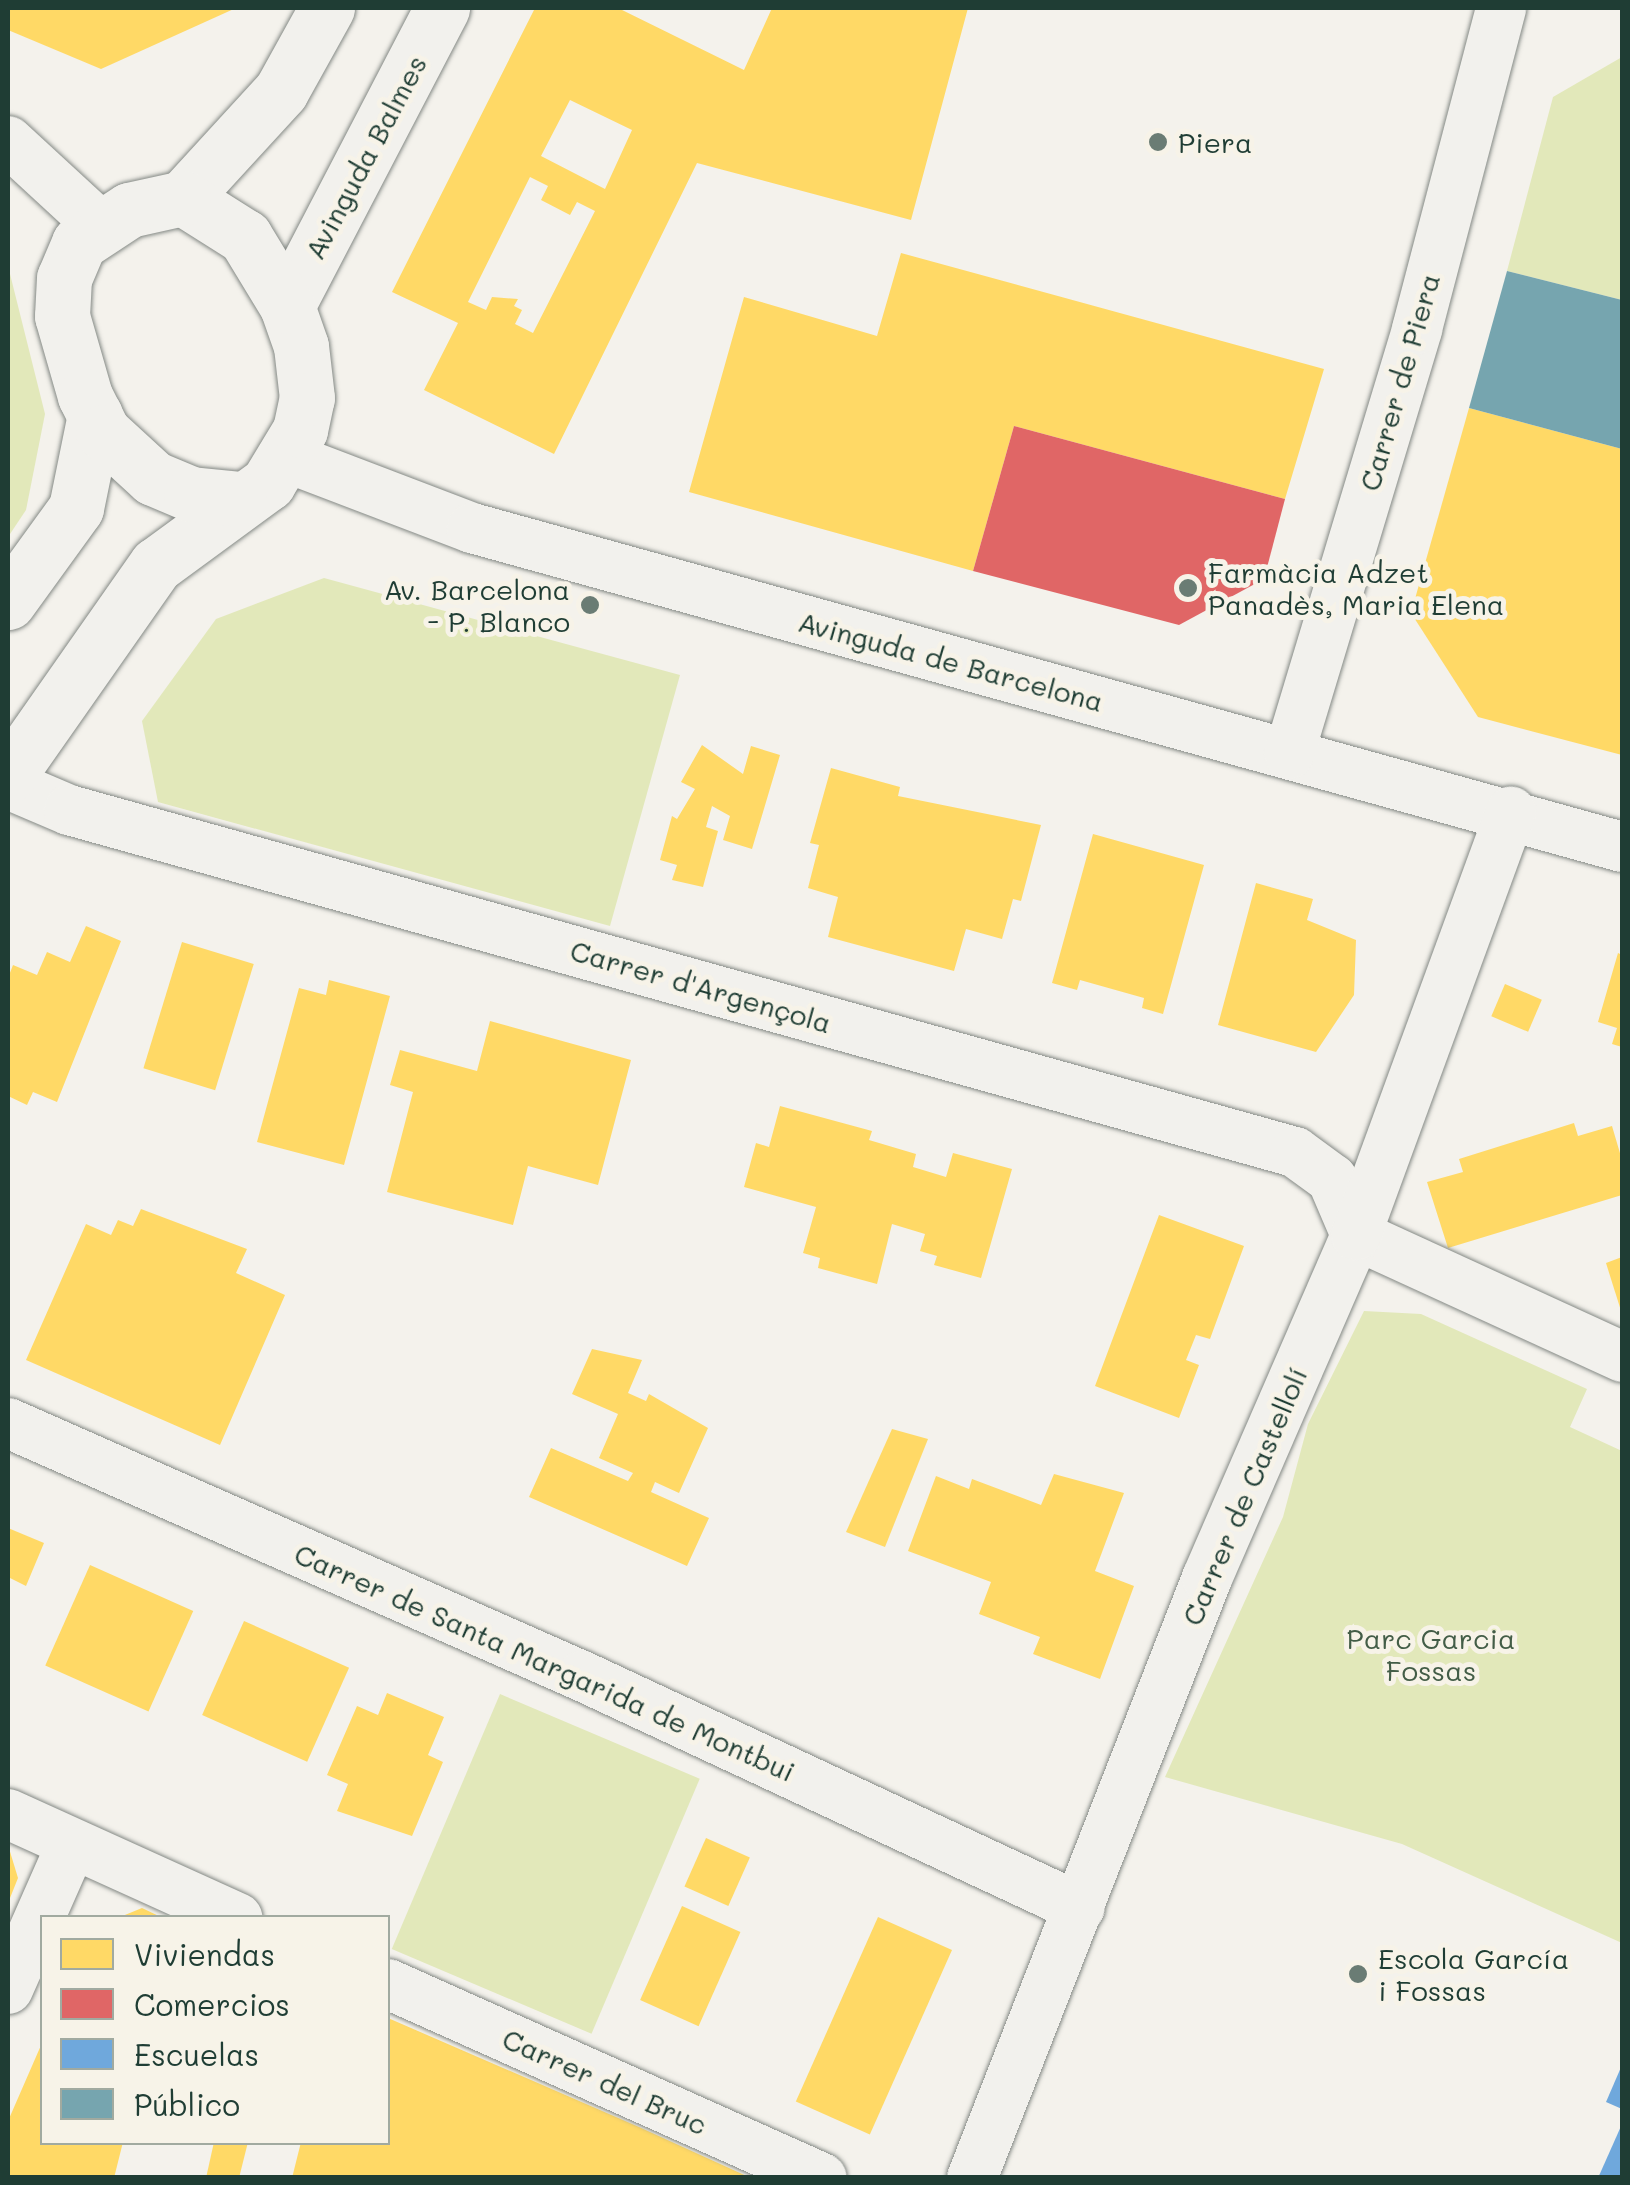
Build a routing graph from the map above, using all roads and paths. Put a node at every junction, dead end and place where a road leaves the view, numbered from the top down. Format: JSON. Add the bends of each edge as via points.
{"nodes":[{"id":1,"x":327,"y":8,"type":"edge"},
{"id":2,"x":442,"y":8,"type":"edge"},
{"id":3,"x":1501,"y":8,"type":"edge"},
{"id":4,"x":8,"y":142,"type":"edge"},
{"id":5,"x":183,"y":198,"type":"junction"},
{"id":6,"x":100,"y":226,"type":"junction"},
{"id":7,"x":287,"y":306,"type":"junction"},
{"id":8,"x":95,"y":415,"type":"junction"},
{"id":9,"x":286,"y":457,"type":"junction"},
{"id":10,"x":239,"y":499,"type":"junction"},
{"id":11,"x":8,"y":602,"type":"edge"},
{"id":12,"x":1289,"y":754,"type":"junction"},
{"id":13,"x":8,"y":776,"type":"edge"},
{"id":14,"x":8,"y":784,"type":"edge"},
{"id":15,"x":1511,"y":812,"type":"junction"},
{"id":16,"x":1622,"y":847,"type":"edge"},
{"id":17,"x":1356,"y":1235,"type":"junction"},
{"id":18,"x":1622,"y":1357,"type":"edge"},
{"id":19,"x":8,"y":1423,"type":"edge"},
{"id":20,"x":8,"y":1814,"type":"edge"},
{"id":21,"x":72,"y":1844,"type":"junction"},
{"id":22,"x":1080,"y":1908,"type":"junction"},
{"id":23,"x":41,"y":1915,"type":"edge"},
{"id":24,"x":230,"y":1915,"type":"edge"},
{"id":25,"x":40,"y":1916,"type":"edge"},
{"id":26,"x":390,"y":1985,"type":"edge"},
{"id":27,"x":8,"y":1989,"type":"edge"},
{"id":28,"x":822,"y":2178,"type":"edge"},
{"id":29,"x":972,"y":2178,"type":"edge"}],
"edges":[{"from":1,"to":5,"type":"street","via":[[281,91]]},
{"from":2,"to":7,"type":"street","name":"Avinguda Balmes"},
{"from":3,"to":12,"type":"street","name":"Carrer de Piera","via":[[1417,329]]},
{"from":4,"to":6,"type":"street"},
{"from":5,"to":6,"type":"street","via":[[128,210]]},
{"from":5,"to":7,"type":"street","via":[[245,237]]},
{"from":6,"to":8,"type":"street","via":[[79,243],[64,278],[62,316]]},
{"from":7,"to":9,"type":"street","via":[[301,346],[307,398]]},
{"from":8,"to":10,"type":"street","via":[[103,432],[153,478],[191,494]]},
{"from":8,"to":11,"type":"street","via":[[76,508]]},
{"from":9,"to":10,"type":"street","via":[[268,483]]},
{"from":9,"to":12,"type":"street","name":"Avinguda de Barcelona","via":[[472,528]]},
{"from":10,"to":13,"type":"street","via":[[156,565]]},
{"from":12,"to":15,"type":"street","name":"Avinguda de Barcelona"},
{"from":14,"to":17,"type":"street","name":"Carrer d'Argençola","via":[[69,810],[1294,1152],[1332,1180]]},
{"from":15,"to":16,"type":"street","name":"Avinguda de Barcelona"},
{"from":15,"to":17,"type":"street","name":"Carrer de Castellolí"},
{"from":17,"to":18,"type":"street"},
{"from":17,"to":22,"type":"street","name":"Carrer de Castellolí","via":[[1207,1578]]},
{"from":19,"to":22,"type":"street","name":"Carrer de Santa Margarida de Montbui","via":[[582,1676]]},
{"from":20,"to":21,"type":"street"},
{"from":21,"to":23,"type":"street"},
{"from":21,"to":24,"type":"street"},
{"from":22,"to":29,"type":"street","name":"Carrer de Castellolí"},
{"from":25,"to":27,"type":"street"},
{"from":26,"to":28,"type":"street","name":"Carrer del Bruc"}]}
